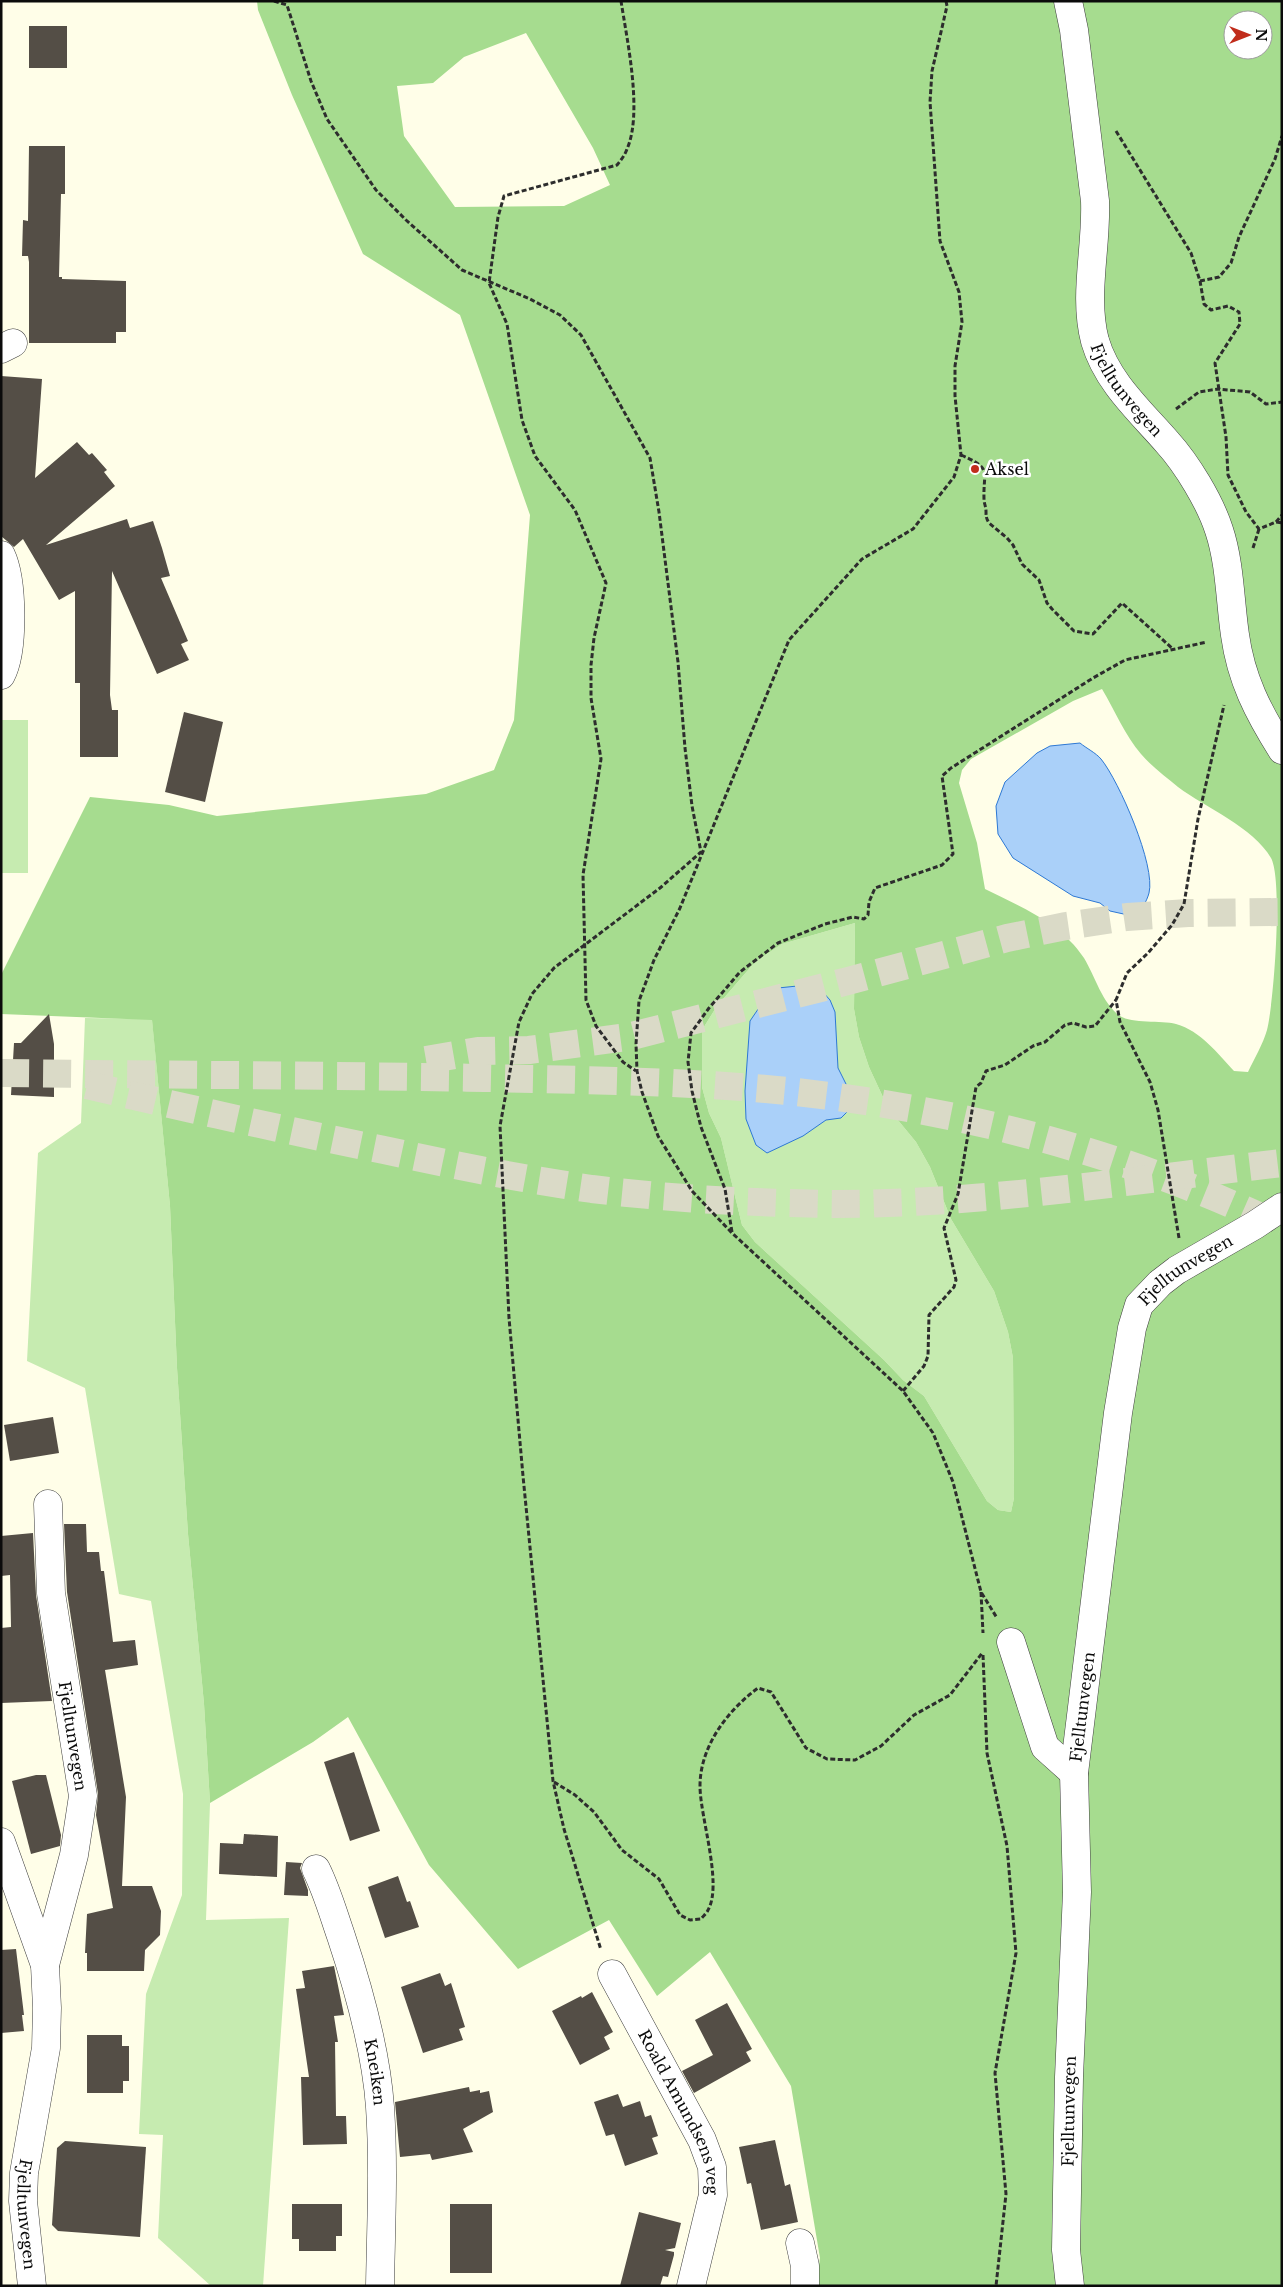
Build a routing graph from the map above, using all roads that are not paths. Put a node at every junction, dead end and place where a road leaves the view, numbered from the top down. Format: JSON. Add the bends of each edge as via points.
{"nodes":[{"id":1,"x":1068,"y":1,"type":"edge"},
{"id":2,"x":1,"y":555,"type":"edge"},
{"id":3,"x":1,"y":675,"type":"edge"},
{"id":4,"x":1282,"y":750,"type":"edge"},
{"id":5,"x":1282,"y":1207,"type":"edge"},
{"id":6,"x":48,"y":1504,"type":"dead end"},
{"id":7,"x":1011,"y":1642,"type":"road end"},
{"id":8,"x":1074,"y":1773,"type":"junction"},
{"id":9,"x":1,"y":1842,"type":"edge"},
{"id":10,"x":316,"y":1869,"type":"dead end"},
{"id":11,"x":45,"y":1965,"type":"junction"},
{"id":12,"x":612,"y":1974,"type":"road end"},
{"id":13,"x":800,"y":2243,"type":"dead end"},
{"id":14,"x":32,"y":2286,"type":"edge"},
{"id":15,"x":380,"y":2286,"type":"edge"},
{"id":16,"x":690,"y":2286,"type":"edge"},
{"id":17,"x":805,"y":2286,"type":"edge"},
{"id":18,"x":1070,"y":2286,"type":"edge"}],
"edges":[{"from":1,"to":4,"type":"street","name":"Fjelltunvegen","via":[[1096,201],[1090,306],[1092,328],[1102,360],[1113,380],[1169,444],[1213,514],[1225,558],[1241,667],[1253,701]]},
{"from":2,"to":3,"type":"street","via":[[7,574],[10,624],[8,655]]},
{"from":5,"to":8,"type":"street","name":"Fjelltunvegen","via":[[1160,1282],[1139,1305],[1118,1413]]},
{"from":6,"to":11,"type":"street","name":"Fjelltunvegen","via":[[51,1593],[83,1796],[74,1855]]},
{"from":7,"to":8,"type":"street","via":[[1045,1747]]},
{"from":8,"to":18,"type":"street","name":"Fjelltunvegen","via":[[1077,1892],[1066,2241]]},
{"from":9,"to":11,"type":"street","name":"Fjelltunvegen"},
{"from":10,"to":15,"type":"street","name":"Kneiken","via":[[327,1891],[353,1970],[373,2059],[380,2106],[382,2162]]},
{"from":11,"to":14,"type":"street","name":"Fjelltunvegen","via":[[46,2048],[24,2173],[23,2201]]},
{"from":12,"to":16,"type":"street","name":"Roald Amundsens veg","via":[[702,2140],[712,2167],[713,2195]]},
{"from":13,"to":17,"type":"street"}]}
